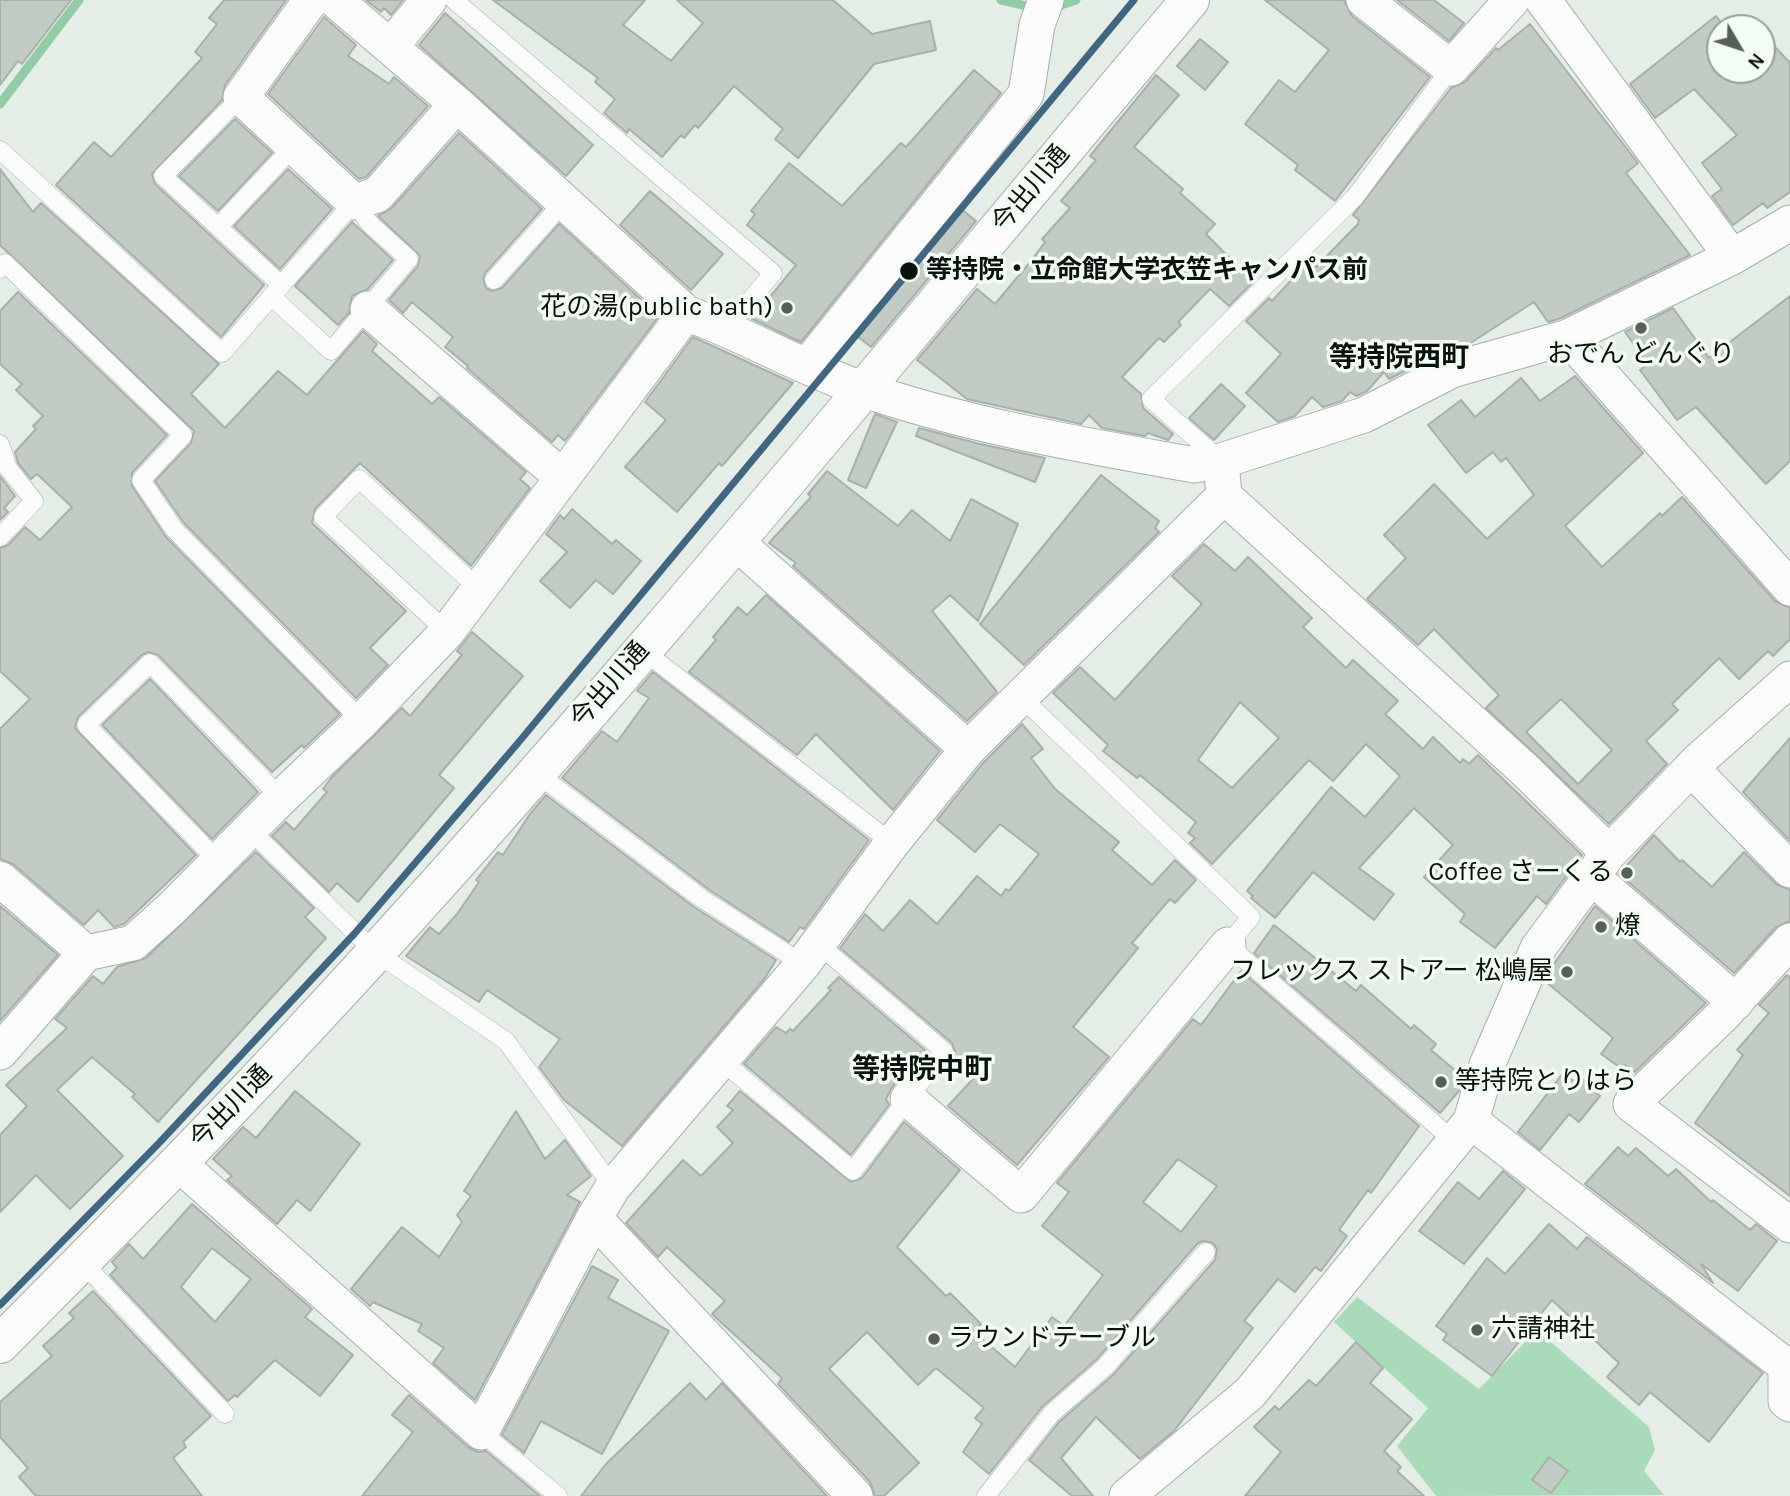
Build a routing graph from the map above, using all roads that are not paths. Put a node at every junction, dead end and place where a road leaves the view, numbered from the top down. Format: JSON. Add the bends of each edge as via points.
{"nodes":[{"id":1,"x":311,"y":0,"type":"edge"},
{"id":2,"x":335,"y":0,"type":"edge"},
{"id":3,"x":429,"y":0,"type":"edge"},
{"id":4,"x":454,"y":0,"type":"edge"},
{"id":5,"x":1190,"y":0,"type":"edge"},
{"id":6,"x":1364,"y":0,"type":"edge"},
{"id":7,"x":1512,"y":0,"type":"edge"},
{"id":8,"x":1543,"y":0,"type":"edge"},
{"id":9,"x":1041,"y":13,"type":"edge"},
{"id":10,"x":391,"y":46,"type":"junction"},
{"id":11,"x":1451,"y":68,"type":"junction"},
{"id":12,"x":241,"y":97,"type":"junction"},
{"id":13,"x":457,"y":104,"type":"junction"},
{"id":14,"x":294,"y":146,"type":"junction"},
{"id":15,"x":0,"y":150,"type":"edge"},
{"id":16,"x":354,"y":202,"type":"junction"},
{"id":17,"x":563,"y":203,"type":"junction"},
{"id":18,"x":1790,"y":223,"type":"edge"},
{"id":19,"x":218,"y":227,"type":"junction"},
{"id":20,"x":1732,"y":257,"type":"junction"},
{"id":21,"x":0,"y":269,"type":"edge"},
{"id":22,"x":494,"y":280,"type":"dead end"},
{"id":23,"x":276,"y":291,"type":"junction"},
{"id":24,"x":368,"y":309,"type":"junction"},
{"id":25,"x":686,"y":313,"type":"junction"},
{"id":26,"x":727,"y":328,"type":"junction"},
{"id":27,"x":1569,"y":337,"type":"junction"},
{"id":28,"x":808,"y":365,"type":"junction"},
{"id":29,"x":862,"y":389,"type":"junction"},
{"id":30,"x":0,"y":444,"type":"edge"},
{"id":31,"x":1221,"y":461,"type":"junction"},
{"id":32,"x":562,"y":477,"type":"junction"},
{"id":33,"x":1224,"y":496,"type":"junction"},
{"id":34,"x":0,"y":537,"type":"edge"},
{"id":35,"x":735,"y":541,"type":"junction"},
{"id":36,"x":1790,"y":588,"type":"edge"},
{"id":37,"x":479,"y":589,"type":"junction"},
{"id":38,"x":447,"y":632,"type":"junction"},
{"id":39,"x":641,"y":649,"type":"junction"},
{"id":40,"x":1790,"y":679,"type":"edge"},
{"id":41,"x":1023,"y":699,"type":"junction"},
{"id":42,"x":362,"y":722,"type":"junction"},
{"id":43,"x":968,"y":749,"type":"junction"},
{"id":44,"x":1691,"y":768,"type":"junction"},
{"id":45,"x":536,"y":772,"type":"junction"},
{"id":46,"x":281,"y":798,"type":"junction"},
{"id":47,"x":250,"y":830,"type":"junction"},
{"id":48,"x":892,"y":843,"type":"junction"},
{"id":49,"x":218,"y":862,"type":"junction"},
{"id":50,"x":1601,"y":865,"type":"junction"},
{"id":51,"x":1790,"y":870,"type":"edge"},
{"id":52,"x":0,"y":879,"type":"edge"},
{"id":53,"x":1790,"y":941,"type":"edge"},
{"id":54,"x":1228,"y":944,"type":"junction"},
{"id":55,"x":375,"y":952,"type":"junction"},
{"id":56,"x":86,"y":953,"type":"junction"},
{"id":57,"x":810,"y":954,"type":"junction"},
{"id":58,"x":1736,"y":1002,"type":"junction"},
{"id":59,"x":0,"y":1052,"type":"edge"},
{"id":60,"x":722,"y":1062,"type":"junction"},
{"id":61,"x":908,"y":1098,"type":"junction"},
{"id":62,"x":1463,"y":1131,"type":"junction"},
{"id":63,"x":178,"y":1163,"type":"junction"},
{"id":64,"x":613,"y":1187,"type":"junction"},
{"id":65,"x":594,"y":1218,"type":"junction"},
{"id":66,"x":1790,"y":1225,"type":"edge"},
{"id":67,"x":1206,"y":1252,"type":"dead end"},
{"id":68,"x":82,"y":1262,"type":"junction"},
{"id":69,"x":0,"y":1344,"type":"edge"},
{"id":70,"x":1790,"y":1404,"type":"edge"},
{"id":71,"x":225,"y":1414,"type":"dead end"},
{"id":72,"x":481,"y":1432,"type":"junction"},
{"id":73,"x":558,"y":1496,"type":"edge"},
{"id":74,"x":855,"y":1496,"type":"edge"},
{"id":75,"x":986,"y":1496,"type":"edge"},
{"id":76,"x":1127,"y":1496,"type":"edge"}],
"edges":[{"from":1,"to":12,"type":"street"},
{"from":2,"to":10,"type":"street"},
{"from":3,"to":10,"type":"street"},
{"from":4,"to":26,"type":"lane","via":[[774,273]]},
{"from":5,"to":29,"type":"street","name":"今出川通"},
{"from":6,"to":11,"type":"street"},
{"from":7,"to":11,"type":"street"},
{"from":8,"to":20,"type":"street"},
{"from":9,"to":28,"type":"street","via":[[1026,94]]},
{"from":10,"to":13,"type":"street"},
{"from":11,"to":31,"type":"lane","via":[[1355,197],[1151,399]]},
{"from":12,"to":14,"type":"street"},
{"from":12,"to":19,"type":"lane","via":[[163,176]]},
{"from":13,"to":16,"type":"street","via":[[377,195]]},
{"from":13,"to":17,"type":"street"},
{"from":14,"to":16,"type":"street"},
{"from":14,"to":19,"type":"lane"},
{"from":15,"to":23,"type":"lane","via":[[222,353]]},
{"from":16,"to":23,"type":"lane"},
{"from":16,"to":24,"type":"lane","via":[[370,225],[409,259]]},
{"from":17,"to":22,"type":"lane"},
{"from":17,"to":25,"type":"street"},
{"from":18,"to":20,"type":"street"},
{"from":19,"to":23,"type":"lane"},
{"from":20,"to":27,"type":"street"},
{"from":21,"to":42,"type":"lane","via":[[5,263],[183,435],[141,481],[174,529]]},
{"from":23,"to":24,"type":"lane","via":[[331,351]]},
{"from":24,"to":32,"type":"street"},
{"from":25,"to":26,"type":"street"},
{"from":25,"to":32,"type":"street"},
{"from":26,"to":28,"type":"street"},
{"from":27,"to":31,"type":"street","via":[[1452,370],[1364,415]]},
{"from":27,"to":36,"type":"street"},
{"from":28,"to":29,"type":"street"},
{"from":29,"to":31,"type":"street","via":[[1031,435],[1194,465]]},
{"from":29,"to":35,"type":"street","name":"今出川通"},
{"from":30,"to":34,"type":"lane","via":[[8,468],[34,501]]},
{"from":31,"to":33,"type":"street"},
{"from":32,"to":37,"type":"street"},
{"from":33,"to":41,"type":"street"},
{"from":33,"to":50,"type":"street","via":[[1526,771]]},
{"from":35,"to":39,"type":"street","name":"今出川通"},
{"from":35,"to":43,"type":"street"},
{"from":37,"to":38,"type":"street"},
{"from":37,"to":38,"type":"lane","via":[[359,480],[323,517]]},
{"from":38,"to":42,"type":"street"},
{"from":39,"to":45,"type":"street","name":"今出川通"},
{"from":39,"to":48,"type":"lane"},
{"from":40,"to":44,"type":"street"},
{"from":41,"to":43,"type":"street"},
{"from":41,"to":54,"type":"lane","via":[[1251,916]]},
{"from":42,"to":46,"type":"street"},
{"from":43,"to":48,"type":"street"},
{"from":44,"to":50,"type":"street"},
{"from":44,"to":51,"type":"street"},
{"from":45,"to":55,"type":"street","name":"今出川通"},
{"from":45,"to":57,"type":"lane","via":[[701,898]]},
{"from":46,"to":47,"type":"street"},
{"from":46,"to":49,"type":"lane","via":[[150,663],[86,724]]},
{"from":47,"to":49,"type":"street"},
{"from":47,"to":55,"type":"lane"},
{"from":48,"to":57,"type":"street"},
{"from":49,"to":56,"type":"street","via":[[133,943]]},
{"from":50,"to":58,"type":"street"},
{"from":50,"to":62,"type":"street","via":[[1538,948]]},
{"from":52,"to":56,"type":"street"},
{"from":53,"to":58,"type":"street"},
{"from":54,"to":61,"type":"street","via":[[1021,1195]]},
{"from":54,"to":62,"type":"lane"},
{"from":55,"to":63,"type":"street","name":"今出川通"},
{"from":55,"to":64,"type":"lane","via":[[506,1041]]},
{"from":56,"to":59,"type":"street"},
{"from":57,"to":60,"type":"street"},
{"from":57,"to":61,"type":"lane","via":[[944,1051]]},
{"from":58,"to":66,"type":"street","via":[[1631,1104]]},
{"from":60,"to":61,"type":"lane","via":[[853,1171]]},
{"from":60,"to":64,"type":"street"},
{"from":62,"to":70,"type":"street","via":[[1786,1366],[1786,1401]]},
{"from":62,"to":76,"type":"street","via":[[1251,1393]]},
{"from":63,"to":68,"type":"street","name":"今出川通"},
{"from":63,"to":72,"type":"street"},
{"from":64,"to":65,"type":"street"},
{"from":65,"to":72,"type":"street"},
{"from":65,"to":74,"type":"street"},
{"from":67,"to":75,"type":"lane","via":[[1105,1367],[1051,1414]]},
{"from":68,"to":69,"type":"street","name":"今出川通"},
{"from":68,"to":71,"type":"lane"},
{"from":72,"to":73,"type":"lane"}]}
